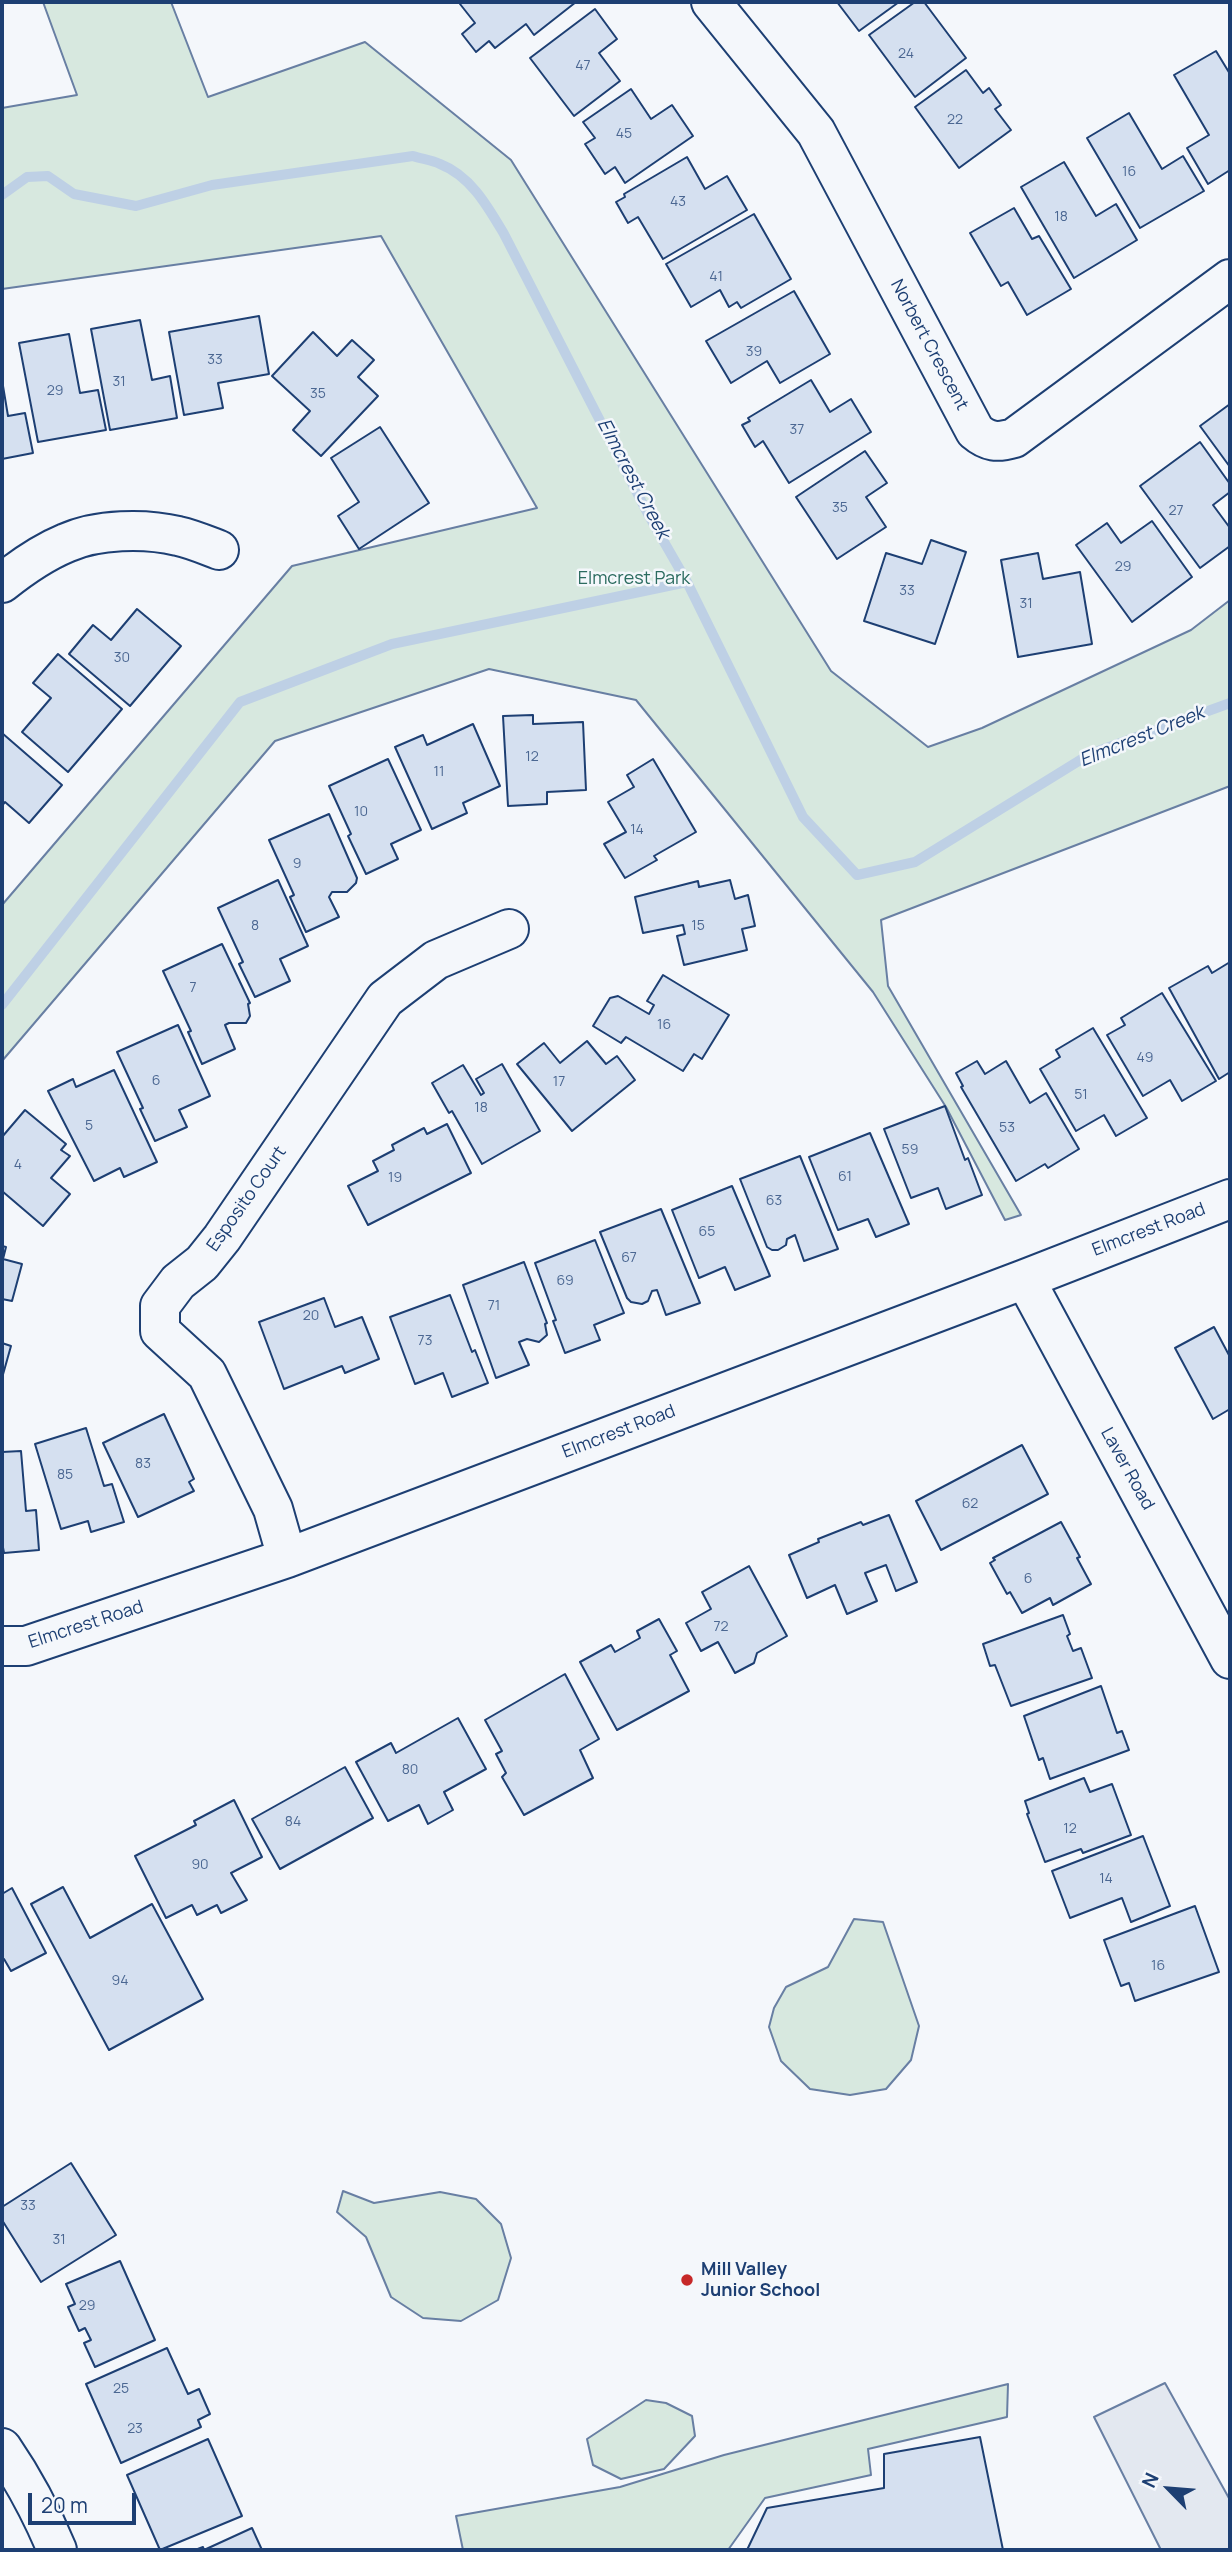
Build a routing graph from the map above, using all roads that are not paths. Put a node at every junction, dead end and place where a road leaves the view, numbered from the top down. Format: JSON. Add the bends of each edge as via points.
{"nodes":[{"id":1,"x":711,"y":2,"type":"edge"},
{"id":2,"x":1230,"y":279,"type":"edge"},
{"id":3,"x":219,"y":550,"type":"dead end"},
{"id":4,"x":2,"y":583,"type":"edge"},
{"id":5,"x":509,"y":929,"type":"dead end"},
{"id":6,"x":1230,"y":1199,"type":"edge"},
{"id":7,"x":1024,"y":1279,"type":"junction"},
{"id":8,"x":287,"y":1558,"type":"junction"},
{"id":9,"x":2,"y":1646,"type":"edge"},
{"id":10,"x":1230,"y":1659,"type":"edge"},
{"id":11,"x":2,"y":2448,"type":"edge"},
{"id":12,"x":57,"y":2550,"type":"edge"}],
"edges":[{"from":1,"to":2,"type":"street","name":"Norbert Crescent","via":[[816,132],[975,431],[985,440],[1014,438]]},
{"from":3,"to":4,"type":"street","via":[[178,536],[144,531],[101,534],[68,542]]},
{"from":5,"to":8,"type":"street","name":"Esposito Court","via":[[436,960],[385,999],[222,1238],[160,1306],[160,1331],[207,1374],[273,1509]]},
{"from":6,"to":7,"type":"street","name":"Elmcrest Road"},
{"from":7,"to":8,"type":"street","name":"Elmcrest Road"},
{"from":7,"to":10,"type":"street","name":"Laver Road"},
{"from":8,"to":9,"type":"street","name":"Elmcrest Road","via":[[26,1646]]},
{"from":11,"to":12,"type":"street"}]}
